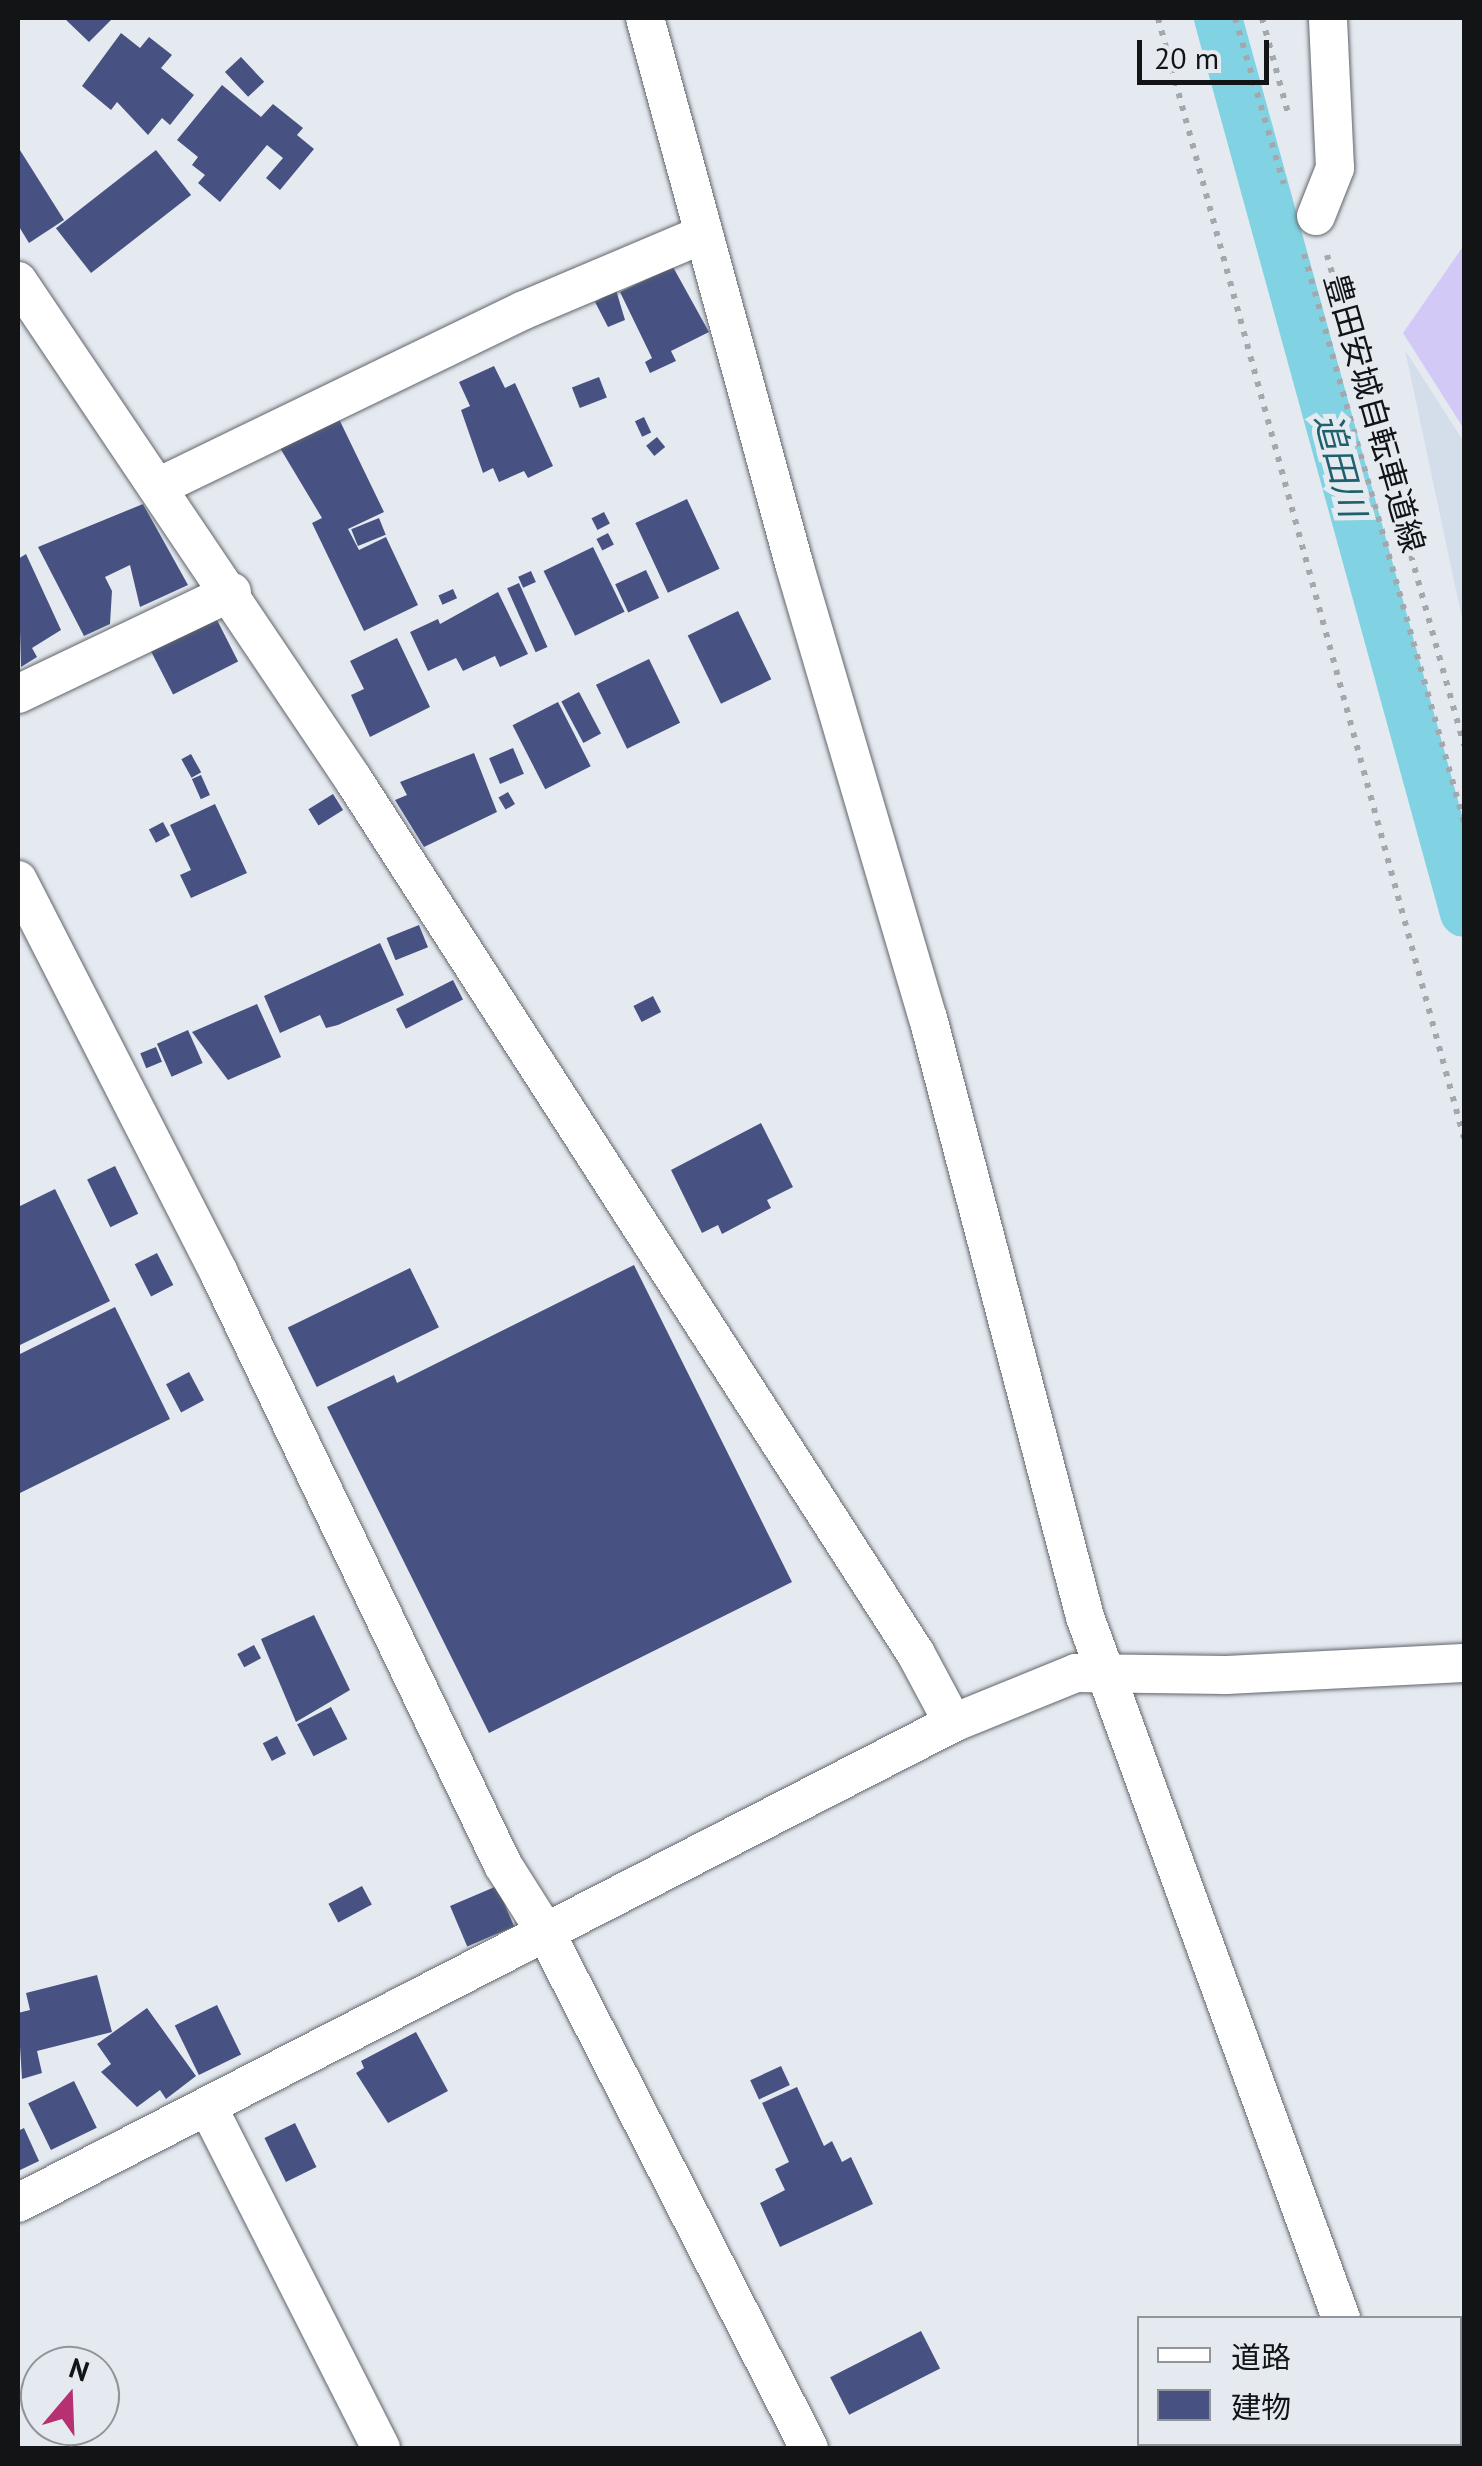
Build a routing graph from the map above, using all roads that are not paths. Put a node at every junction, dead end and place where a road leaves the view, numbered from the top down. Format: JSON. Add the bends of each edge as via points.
{"nodes":[{"id":1,"x":645,"y":18,"type":"edge"},
{"id":2,"x":1328,"y":18,"type":"edge"},
{"id":3,"x":1302,"y":221,"type":"road end"},
{"id":4,"x":704,"y":234,"type":"junction"},
{"id":5,"x":18,"y":281,"type":"edge"},
{"id":6,"x":160,"y":486,"type":"junction"},
{"id":7,"x":232,"y":592,"type":"junction"},
{"id":8,"x":18,"y":694,"type":"edge"},
{"id":9,"x":18,"y":880,"type":"edge"},
{"id":10,"x":1464,"y":1663,"type":"edge"},
{"id":11,"x":1105,"y":1670,"type":"junction"},
{"id":12,"x":953,"y":1722,"type":"junction"},
{"id":13,"x":546,"y":1933,"type":"junction"},
{"id":14,"x":210,"y":2109,"type":"junction"},
{"id":15,"x":18,"y":2203,"type":"edge"},
{"id":16,"x":1340,"y":2316,"type":"edge"},
{"id":17,"x":382,"y":2448,"type":"edge"},
{"id":18,"x":808,"y":2448,"type":"edge"}],
"edges":[{"from":1,"to":4,"type":"street"},
{"from":2,"to":3,"type":"street","via":[[1334,168]]},
{"from":4,"to":6,"type":"street","via":[[524,310]]},
{"from":4,"to":11,"type":"street","via":[[928,1018],[1085,1618]]},
{"from":5,"to":6,"type":"street"},
{"from":6,"to":7,"type":"street"},
{"from":7,"to":8,"type":"street"},
{"from":7,"to":12,"type":"street","via":[[916,1654]]},
{"from":9,"to":13,"type":"street","via":[[220,1273],[504,1865]]},
{"from":10,"to":11,"type":"street","via":[[1226,1675]]},
{"from":11,"to":12,"type":"street","via":[[1076,1673]]},
{"from":11,"to":16,"type":"street"},
{"from":12,"to":13,"type":"street"},
{"from":13,"to":14,"type":"street"},
{"from":13,"to":18,"type":"street"},
{"from":14,"to":15,"type":"street"},
{"from":14,"to":17,"type":"street"}]}
